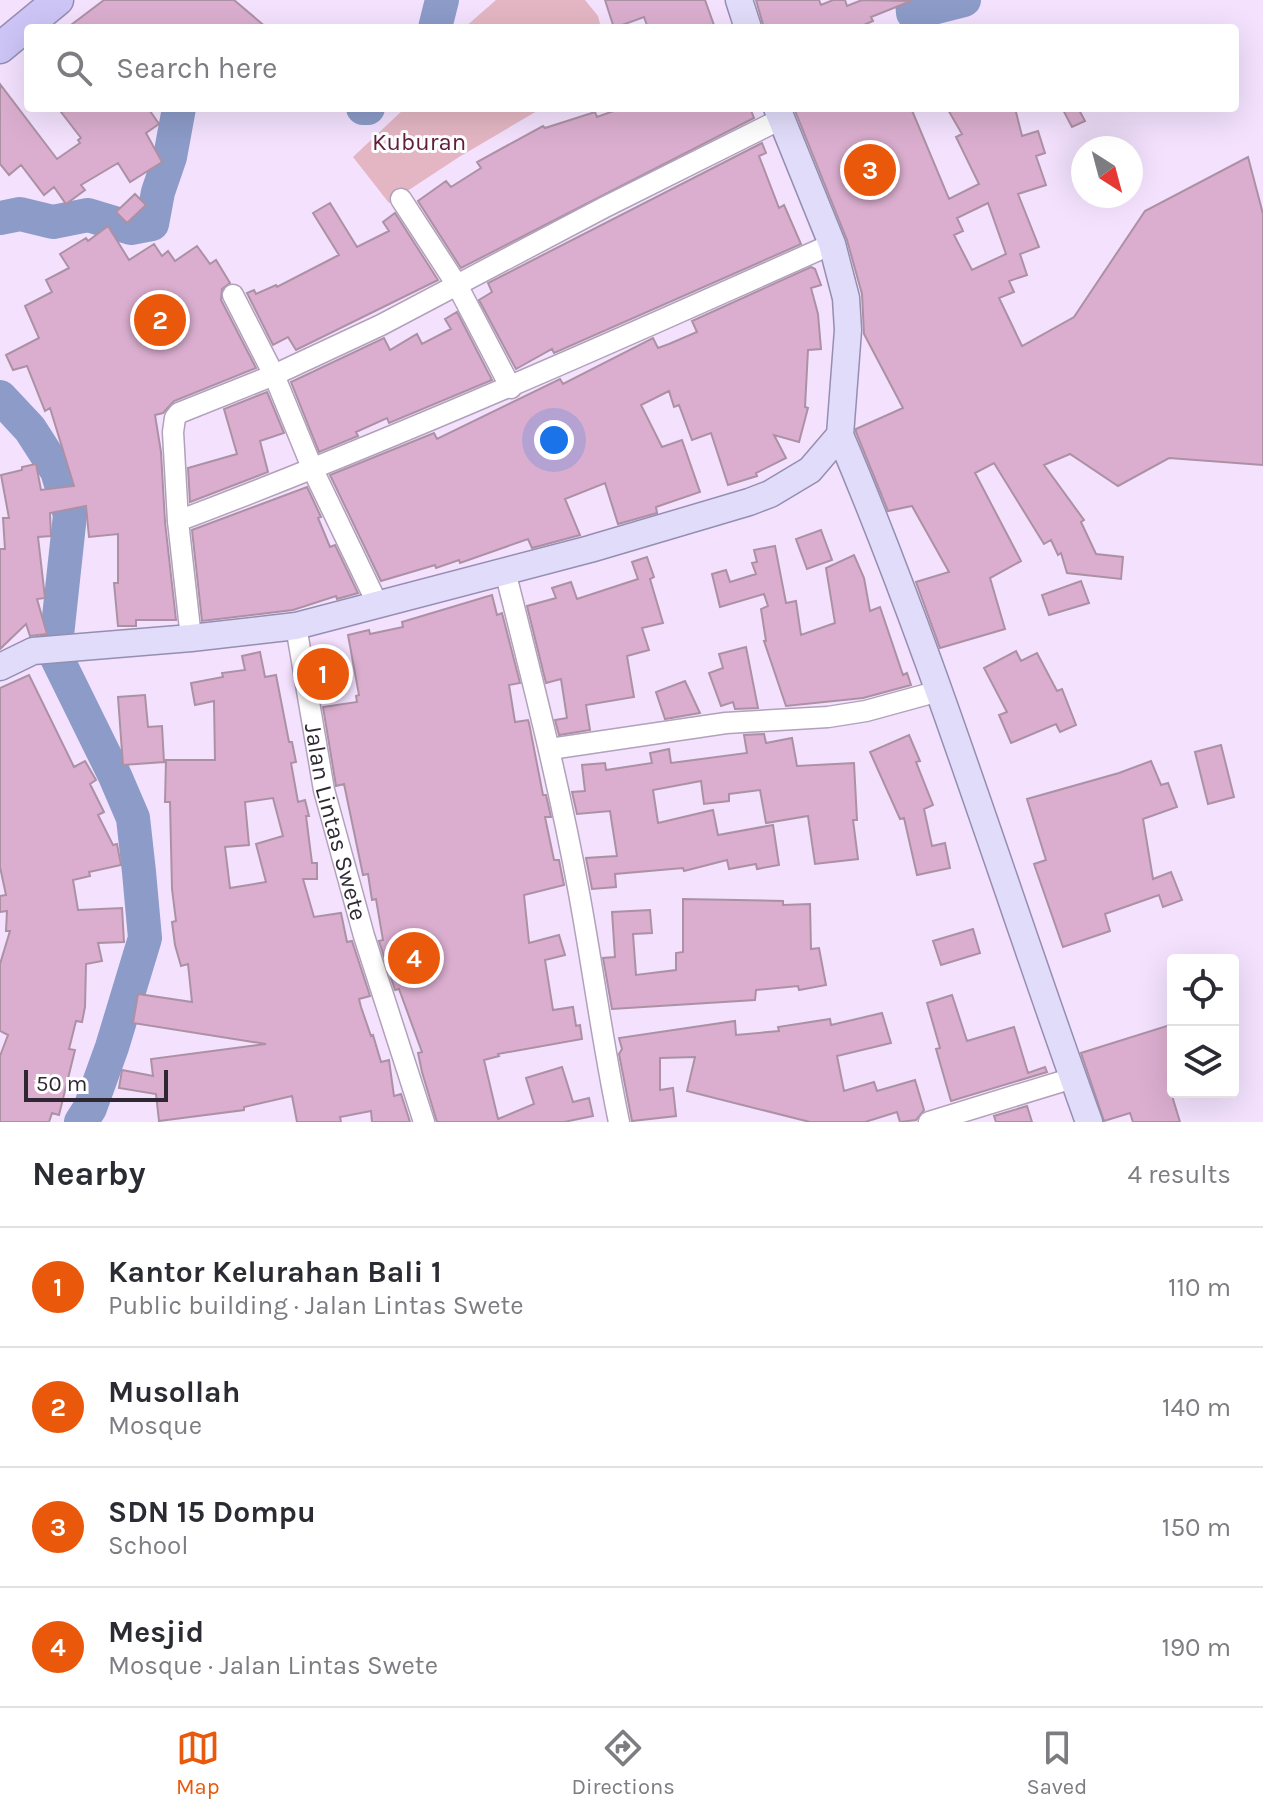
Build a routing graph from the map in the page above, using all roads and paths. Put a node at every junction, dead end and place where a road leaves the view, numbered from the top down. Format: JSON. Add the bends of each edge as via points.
{"nodes":[{"id":1,"x":58,"y":0,"type":"edge"},
{"id":2,"x":739,"y":0,"type":"edge"},
{"id":3,"x":29,"y":24,"type":"edge"},
{"id":4,"x":747,"y":24,"type":"edge"},
{"id":5,"x":24,"y":28,"type":"edge"},
{"id":6,"x":0,"y":48,"type":"edge"},
{"id":7,"x":779,"y":114,"type":"edge"},
{"id":8,"x":401,"y":199,"type":"dead end"},
{"id":9,"x":832,"y":244,"type":"junction"},
{"id":10,"x":457,"y":285,"type":"junction"},
{"id":11,"x":233,"y":295,"type":"dead end"},
{"id":12,"x":274,"y":375,"type":"junction"},
{"id":13,"x":511,"y":388,"type":"junction"},
{"id":14,"x":840,"y":435,"type":"junction"},
{"id":15,"x":313,"y":470,"type":"junction"},
{"id":16,"x":178,"y":521,"type":"junction"},
{"id":17,"x":505,"y":571,"type":"junction"},
{"id":18,"x":378,"y":605,"type":"junction"},
{"id":19,"x":296,"y":626,"type":"junction"},
{"id":20,"x":191,"y":638,"type":"junction"},
{"id":21,"x":0,"y":667,"type":"edge"},
{"id":22,"x":939,"y":691,"type":"junction"},
{"id":23,"x":550,"y":749,"type":"junction"},
{"id":24,"x":1073,"y":1078,"type":"junction"},
{"id":25,"x":424,"y":1122,"type":"edge"},
{"id":26,"x":619,"y":1122,"type":"edge"},
{"id":27,"x":929,"y":1122,"type":"edge"},
{"id":28,"x":1089,"y":1122,"type":"edge"}],
"edges":[{"from":1,"to":3,"type":"highway"},
{"from":2,"to":4,"type":"main road"},
{"from":5,"to":6,"type":"highway"},
{"from":7,"to":9,"type":"main road"},
{"from":7,"to":10,"type":"street"},
{"from":8,"to":10,"type":"street"},
{"from":9,"to":13,"type":"street"},
{"from":9,"to":14,"type":"main road","via":[[848,312]]},
{"from":10,"to":12,"type":"street"},
{"from":10,"to":13,"type":"street"},
{"from":11,"to":12,"type":"street"},
{"from":12,"to":15,"type":"street"},
{"from":12,"to":16,"type":"street","via":[[177,415],[173,432]]},
{"from":13,"to":15,"type":"street"},
{"from":14,"to":17,"type":"main road","via":[[810,470],[770,494]]},
{"from":14,"to":22,"type":"main road"},
{"from":15,"to":16,"type":"street"},
{"from":15,"to":18,"type":"street"},
{"from":16,"to":20,"type":"street"},
{"from":17,"to":18,"type":"main road"},
{"from":17,"to":23,"type":"street"},
{"from":18,"to":19,"type":"main road"},
{"from":19,"to":20,"type":"main road"},
{"from":19,"to":25,"type":"street","name":"Jalan Lintas Swete","via":[[324,790]]},
{"from":20,"to":21,"type":"main road","via":[[33,651]]},
{"from":22,"to":23,"type":"street","via":[[828,717],[726,723]]},
{"from":22,"to":24,"type":"main road"},
{"from":23,"to":26,"type":"street"},
{"from":24,"to":27,"type":"street"},
{"from":24,"to":28,"type":"main road"}]}
